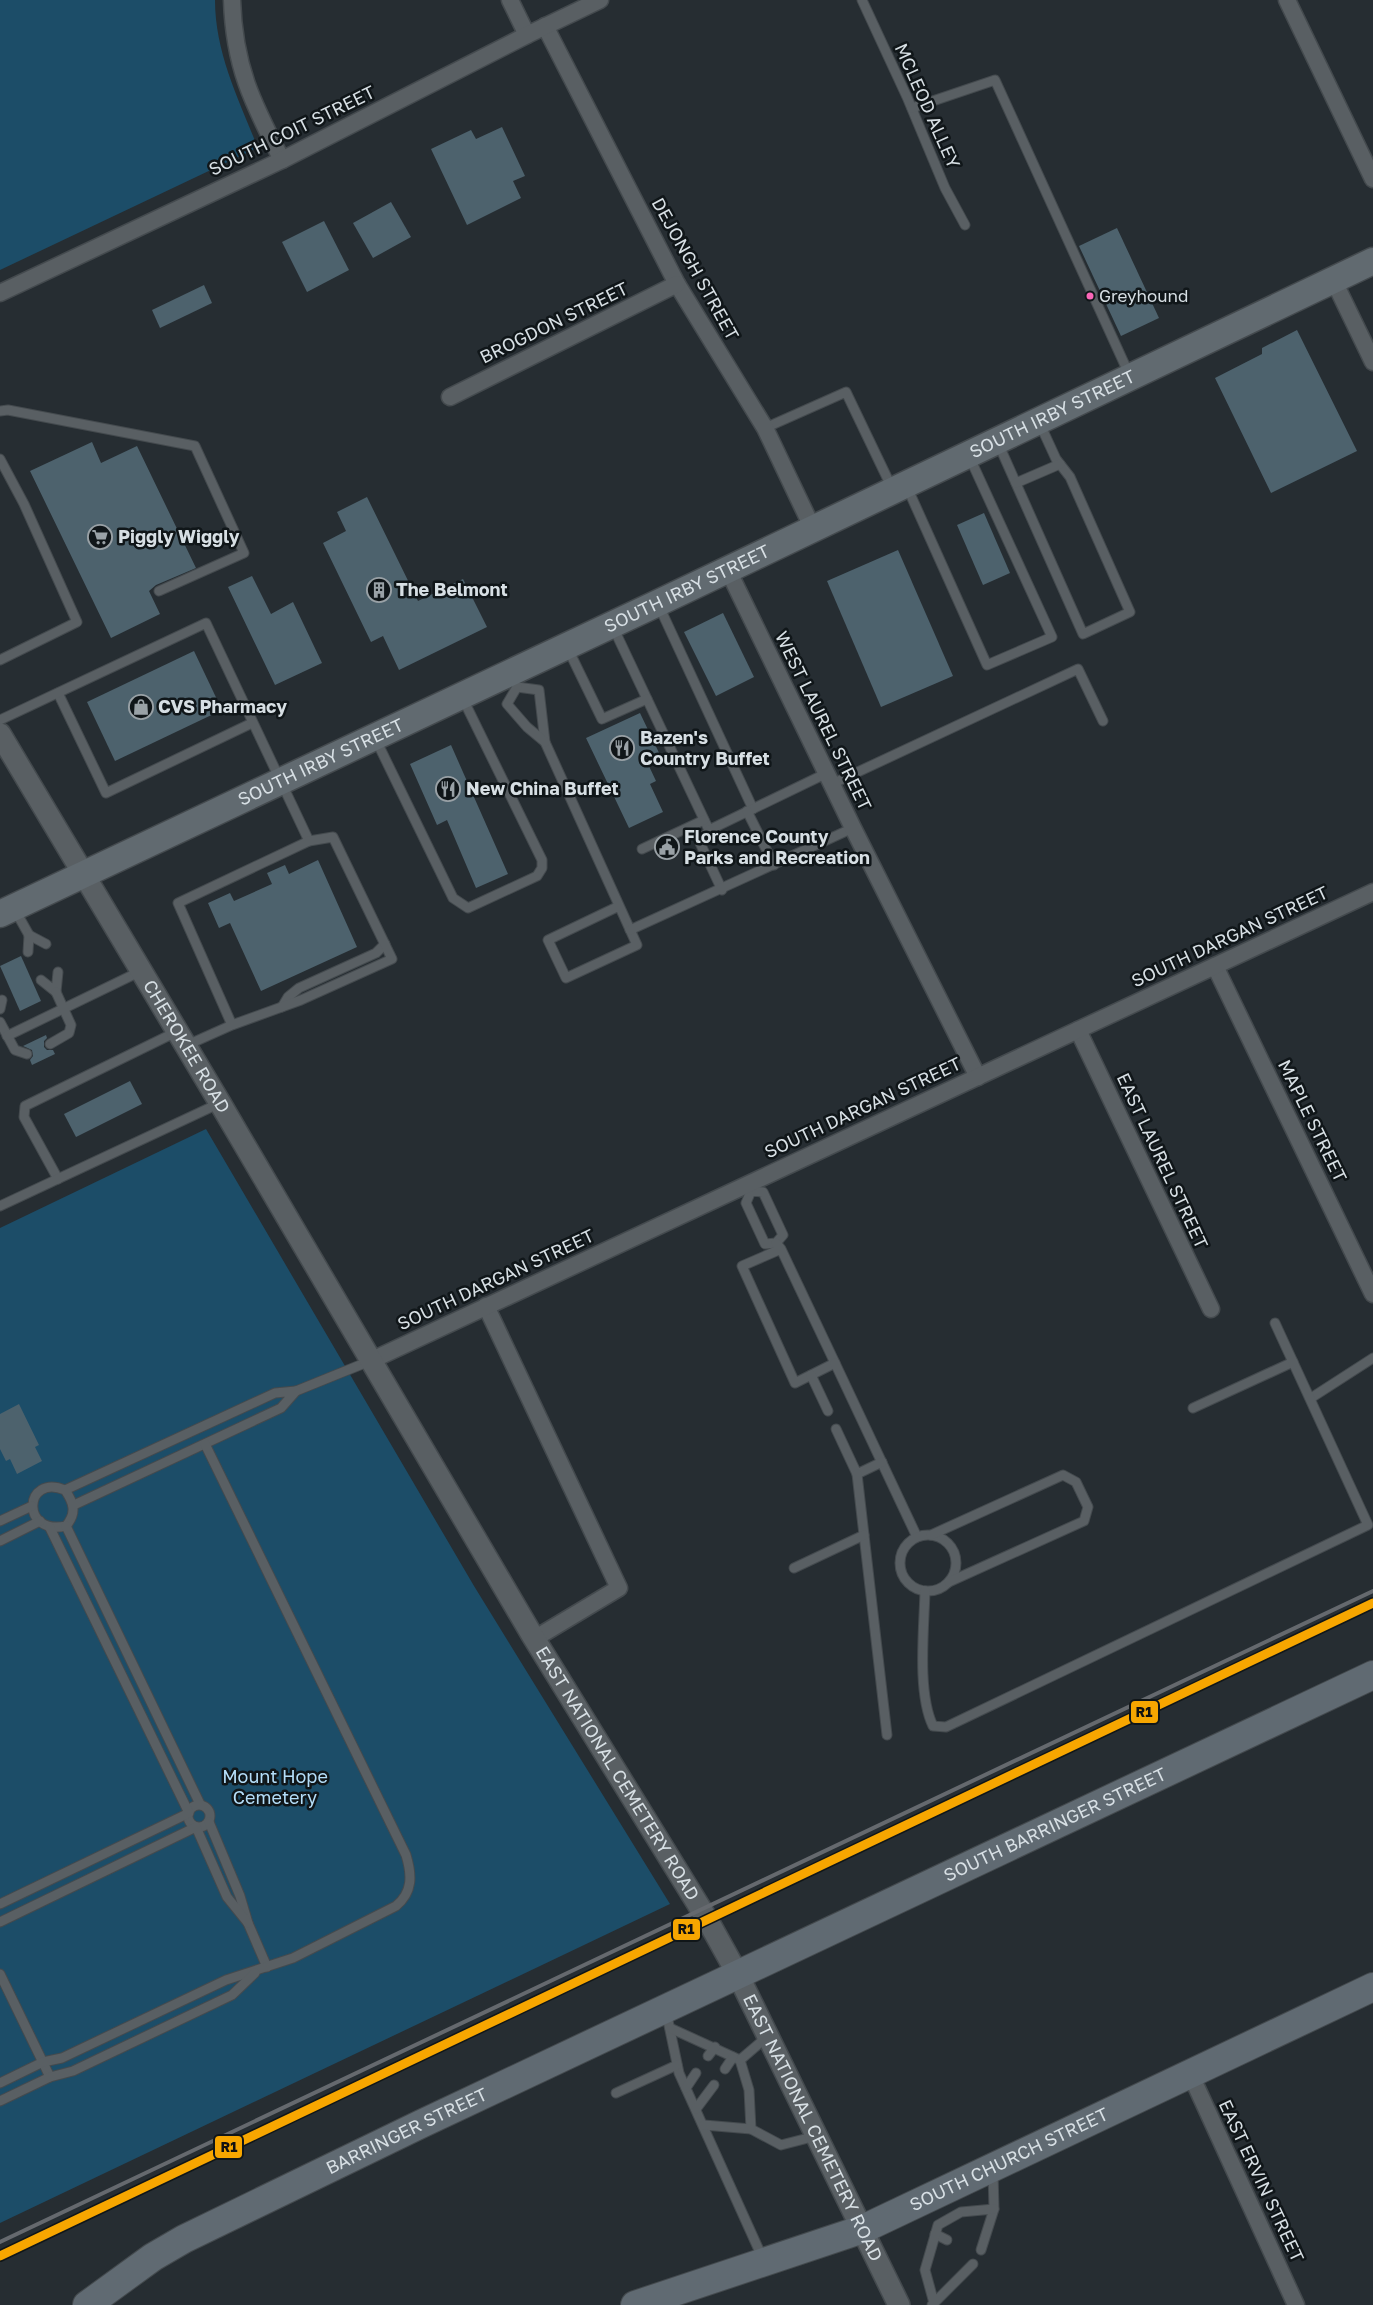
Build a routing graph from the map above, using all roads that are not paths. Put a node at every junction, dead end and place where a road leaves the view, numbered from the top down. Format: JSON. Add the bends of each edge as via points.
{"nodes":[{"id":1,"x":232,"y":0,"type":"edge"},
{"id":2,"x":510,"y":0,"type":"edge"},
{"id":3,"x":600,"y":0,"type":"edge"},
{"id":4,"x":862,"y":0,"type":"edge"},
{"id":5,"x":1287,"y":0,"type":"edge"},
{"id":6,"x":545,"y":26,"type":"junction"},
{"id":7,"x":526,"y":35,"type":"junction"},
{"id":8,"x":912,"y":108,"type":"junction"},
{"id":9,"x":282,"y":160,"type":"junction"},
{"id":10,"x":1373,"y":179,"type":"edge"},
{"id":11,"x":964,"y":225,"type":"dead end"},
{"id":12,"x":1373,"y":261,"type":"edge"},
{"id":13,"x":1333,"y":279,"type":"junction"},
{"id":14,"x":677,"y":284,"type":"junction"},
{"id":15,"x":0,"y":293,"type":"edge"},
{"id":16,"x":1373,"y":362,"type":"edge"},
{"id":17,"x":1130,"y":376,"type":"junction"},
{"id":18,"x":450,"y":397,"type":"dead end"},
{"id":19,"x":0,"y":411,"type":"edge"},
{"id":20,"x":1038,"y":421,"type":"junction"},
{"id":21,"x":764,"y":428,"type":"junction"},
{"id":22,"x":996,"y":441,"type":"junction"},
{"id":23,"x":969,"y":454,"type":"junction"},
{"id":24,"x":0,"y":459,"type":"edge"},
{"id":25,"x":1060,"y":464,"type":"junction"},
{"id":26,"x":1016,"y":484,"type":"junction"},
{"id":27,"x":900,"y":487,"type":"junction"},
{"id":28,"x":813,"y":529,"type":"junction"},
{"id":29,"x":728,"y":570,"type":"junction"},
{"id":30,"x":159,"y":591,"type":"dead end"},
{"id":31,"x":658,"y":603,"type":"junction"},
{"id":32,"x":612,"y":625,"type":"junction"},
{"id":33,"x":567,"y":646,"type":"junction"},
{"id":34,"x":1,"y":658,"type":"edge"},
{"id":35,"x":514,"y":680,"type":"junction"},
{"id":36,"x":58,"y":693,"type":"junction"},
{"id":37,"x":462,"y":696,"type":"junction"},
{"id":38,"x":647,"y":698,"type":"junction"},
{"id":39,"x":0,"y":720,"type":"edge"},
{"id":40,"x":1103,"y":721,"type":"dead end"},
{"id":41,"x":252,"y":723,"type":"junction"},
{"id":42,"x":0,"y":734,"type":"edge"},
{"id":43,"x":375,"y":737,"type":"junction"},
{"id":44,"x":545,"y":742,"type":"junction"},
{"id":45,"x":830,"y":779,"type":"junction"},
{"id":46,"x":280,"y":783,"type":"junction"},
{"id":47,"x":750,"y":810,"type":"junction"},
{"id":48,"x":704,"y":820,"type":"junction"},
{"id":49,"x":853,"y":828,"type":"junction"},
{"id":50,"x":709,"y":830,"type":"junction"},
{"id":51,"x":309,"y":840,"type":"junction"},
{"id":52,"x":642,"y":849,"type":"dead end"},
{"id":53,"x":774,"y":865,"type":"junction"},
{"id":54,"x":84,"y":873,"type":"junction"},
{"id":55,"x":722,"y":890,"type":"junction"},
{"id":56,"x":1373,"y":892,"type":"edge"},
{"id":57,"x":619,"y":906,"type":"junction"},
{"id":58,"x":7,"y":911,"type":"edge"},
{"id":59,"x":630,"y":930,"type":"junction"},
{"id":60,"x":29,"y":935,"type":"junction"},
{"id":61,"x":46,"y":944,"type":"dead end"},
{"id":62,"x":385,"y":944,"type":"junction"},
{"id":63,"x":28,"y":952,"type":"dead end"},
{"id":64,"x":1215,"y":966,"type":"junction"},
{"id":65,"x":141,"y":971,"type":"junction"},
{"id":66,"x":58,"y":972,"type":"dead end"},
{"id":67,"x":41,"y":980,"type":"dead end"},
{"id":68,"x":56,"y":992,"type":"junction"},
{"id":69,"x":282,"y":1007,"type":"junction"},
{"id":70,"x":63,"y":1008,"type":"junction"},
{"id":71,"x":0,"y":1022,"type":"edge"},
{"id":72,"x":232,"y":1025,"type":"junction"},
{"id":73,"x":1078,"y":1030,"type":"junction"},
{"id":74,"x":7,"y":1036,"type":"junction"},
{"id":75,"x":181,"y":1039,"type":"junction"},
{"id":76,"x":50,"y":1044,"type":"dead end"},
{"id":77,"x":27,"y":1054,"type":"dead end"},
{"id":78,"x":978,"y":1077,"type":"junction"},
{"id":79,"x":220,"y":1103,"type":"junction"},
{"id":80,"x":58,"y":1179,"type":"junction"},
{"id":81,"x":750,"y":1187,"type":"junction"},
{"id":82,"x":0,"y":1206,"type":"edge"},
{"id":83,"x":778,"y":1246,"type":"junction"},
{"id":84,"x":1373,"y":1294,"type":"edge"},
{"id":85,"x":486,"y":1306,"type":"junction"},
{"id":86,"x":1211,"y":1309,"type":"dead end"},
{"id":87,"x":1275,"y":1323,"type":"dead end"},
{"id":88,"x":1373,"y":1358,"type":"edge"},
{"id":89,"x":370,"y":1361,"type":"junction"},
{"id":90,"x":1293,"y":1362,"type":"junction"},
{"id":91,"x":835,"y":1363,"type":"junction"},
{"id":92,"x":811,"y":1375,"type":"junction"},
{"id":93,"x":296,"y":1392,"type":"junction"},
{"id":94,"x":1311,"y":1398,"type":"junction"},
{"id":95,"x":1194,"y":1408,"type":"dead end"},
{"id":96,"x":828,"y":1411,"type":"dead end"},
{"id":97,"x":836,"y":1429,"type":"dead end"},
{"id":98,"x":205,"y":1444,"type":"junction"},
{"id":99,"x":882,"y":1462,"type":"junction"},
{"id":100,"x":857,"y":1474,"type":"junction"},
{"id":101,"x":65,"y":1490,"type":"junction"},
{"id":102,"x":74,"y":1505,"type":"junction"},
{"id":103,"x":32,"y":1506,"type":"junction"},
{"id":104,"x":0,"y":1521,"type":"edge"},
{"id":105,"x":40,"y":1521,"type":"junction"},
{"id":106,"x":66,"y":1526,"type":"junction"},
{"id":107,"x":50,"y":1528,"type":"junction"},
{"id":108,"x":864,"y":1535,"type":"junction"},
{"id":109,"x":931,"y":1535,"type":"junction"},
{"id":110,"x":917,"y":1537,"type":"junction"},
{"id":111,"x":0,"y":1541,"type":"edge"},
{"id":112,"x":794,"y":1568,"type":"dead end"},
{"id":113,"x":949,"y":1582,"type":"junction"},
{"id":114,"x":925,"y":1592,"type":"junction"},
{"id":115,"x":534,"y":1639,"type":"junction"},
{"id":116,"x":1373,"y":1674,"type":"edge"},
{"id":117,"x":887,"y":1735,"type":"dead end"},
{"id":118,"x":200,"y":1804,"type":"junction"},
{"id":119,"x":189,"y":1813,"type":"junction"},
{"id":120,"x":209,"y":1822,"type":"junction"},
{"id":121,"x":196,"y":1827,"type":"junction"},
{"id":122,"x":0,"y":1904,"type":"edge"},
{"id":123,"x":0,"y":1922,"type":"edge"},
{"id":124,"x":248,"y":1923,"type":"junction"},
{"id":125,"x":263,"y":1968,"type":"junction"},
{"id":126,"x":0,"y":1974,"type":"edge"},
{"id":127,"x":738,"y":1975,"type":"junction"},
{"id":128,"x":1373,"y":1987,"type":"edge"},
{"id":129,"x":667,"y":2018,"type":"junction"},
{"id":130,"x":768,"y":2036,"type":"junction"},
{"id":131,"x":714,"y":2047,"type":"junction"},
{"id":132,"x":708,"y":2056,"type":"dead end"},
{"id":133,"x":737,"y":2059,"type":"junction"},
{"id":134,"x":43,"y":2062,"type":"junction"},
{"id":135,"x":678,"y":2065,"type":"junction"},
{"id":136,"x":725,"y":2069,"type":"dead end"},
{"id":137,"x":696,"y":2073,"type":"dead end"},
{"id":138,"x":1190,"y":2074,"type":"junction"},
{"id":139,"x":50,"y":2077,"type":"junction"},
{"id":140,"x":0,"y":2083,"type":"edge"},
{"id":141,"x":714,"y":2085,"type":"dead end"},
{"id":142,"x":686,"y":2088,"type":"junction"},
{"id":143,"x":616,"y":2092,"type":"dead end"},
{"id":144,"x":0,"y":2101,"type":"edge"},
{"id":145,"x":696,"y":2109,"type":"junction"},
{"id":146,"x":704,"y":2125,"type":"junction"},
{"id":147,"x":752,"y":2129,"type":"junction"},
{"id":148,"x":817,"y":2136,"type":"junction"},
{"id":149,"x":993,"y":2167,"type":"junction"},
{"id":150,"x":994,"y":2209,"type":"junction"},
{"id":151,"x":863,"y":2229,"type":"junction"},
{"id":152,"x":935,"y":2234,"type":"junction"},
{"id":153,"x":947,"y":2240,"type":"dead end"},
{"id":154,"x":980,"y":2250,"type":"dead end"},
{"id":155,"x":764,"y":2261,"type":"junction"},
{"id":156,"x":973,"y":2264,"type":"dead end"},
{"id":157,"x":933,"y":2304,"type":"edge"},
{"id":158,"x":87,"y":2305,"type":"edge"},
{"id":159,"x":635,"y":2305,"type":"edge"},
{"id":160,"x":899,"y":2305,"type":"edge"},
{"id":161,"x":1296,"y":2305,"type":"edge"}],
"edges":[{"from":1,"to":9,"type":"street","via":[[236,53],[245,82]]},
{"from":2,"to":7,"type":"street"},
{"from":3,"to":6,"type":"street","name":"SOUTH COIT STREET"},
{"from":4,"to":8,"type":"lane","name":"MCLEOD ALLEY"},
{"from":5,"to":10,"type":"street"},
{"from":6,"to":7,"type":"street","name":"SOUTH COIT STREET"},
{"from":6,"to":14,"type":"street","name":"DEJONGH STREET"},
{"from":7,"to":9,"type":"street","name":"SOUTH COIT STREET"},
{"from":8,"to":11,"type":"lane","name":"MCLEOD ALLEY"},
{"from":8,"to":17,"type":"lane","via":[[995,80]]},
{"from":9,"to":15,"type":"street","name":"SOUTH COIT STREET"},
{"from":12,"to":13,"type":"main road","name":"SOUTH IRBY STREET"},
{"from":13,"to":16,"type":"street"},
{"from":13,"to":17,"type":"main road","name":"SOUTH IRBY STREET"},
{"from":14,"to":18,"type":"street","name":"BROGDON STREET"},
{"from":14,"to":21,"type":"street","name":"DEJONGH STREET"},
{"from":17,"to":20,"type":"main road","name":"SOUTH IRBY STREET"},
{"from":19,"to":30,"type":"lane","via":[[195,446],[244,553]]},
{"from":20,"to":22,"type":"main road","name":"SOUTH IRBY STREET"},
{"from":20,"to":25,"type":"lane"},
{"from":21,"to":27,"type":"lane","via":[[846,392]]},
{"from":21,"to":28,"type":"street","name":"DEJONGH STREET"},
{"from":22,"to":23,"type":"main road","name":"SOUTH IRBY STREET"},
{"from":22,"to":26,"type":"lane"},
{"from":23,"to":27,"type":"main road","name":"SOUTH IRBY STREET"},
{"from":23,"to":27,"type":"lane","via":[[1052,637],[987,665]]},
{"from":24,"to":34,"type":"lane","via":[[77,622]]},
{"from":25,"to":26,"type":"lane"},
{"from":25,"to":26,"type":"lane","via":[[1070,477],[1130,612],[1083,634]]},
{"from":27,"to":28,"type":"main road","name":"SOUTH IRBY STREET"},
{"from":28,"to":29,"type":"main road","name":"SOUTH IRBY STREET"},
{"from":29,"to":31,"type":"main road","name":"SOUTH IRBY STREET"},
{"from":29,"to":45,"type":"street","name":"WEST LAUREL STREET"},
{"from":31,"to":32,"type":"main road","name":"SOUTH IRBY STREET"},
{"from":31,"to":47,"type":"lane"},
{"from":32,"to":33,"type":"main road","name":"SOUTH IRBY STREET"},
{"from":32,"to":38,"type":"lane"},
{"from":33,"to":35,"type":"main road","name":"SOUTH IRBY STREET"},
{"from":33,"to":38,"type":"lane","via":[[602,719]]},
{"from":35,"to":37,"type":"main road","name":"SOUTH IRBY STREET"},
{"from":35,"to":44,"type":"lane","via":[[507,704]]},
{"from":35,"to":44,"type":"lane","via":[[539,690]]},
{"from":36,"to":39,"type":"lane"},
{"from":36,"to":41,"type":"lane","via":[[206,624]]},
{"from":36,"to":41,"type":"lane","via":[[106,793]]},
{"from":37,"to":43,"type":"main road","name":"SOUTH IRBY STREET"},
{"from":37,"to":43,"type":"lane","via":[[542,860],[537,876],[468,908],[452,898]]},
{"from":38,"to":48,"type":"lane"},
{"from":40,"to":45,"type":"lane","via":[[1078,669]]},
{"from":41,"to":46,"type":"lane"},
{"from":42,"to":54,"type":"street","name":"CHEROKEE ROAD"},
{"from":43,"to":46,"type":"main road","name":"SOUTH IRBY STREET"},
{"from":44,"to":57,"type":"lane"},
{"from":45,"to":47,"type":"lane"},
{"from":45,"to":49,"type":"street","name":"WEST LAUREL STREET"},
{"from":46,"to":51,"type":"lane"},
{"from":46,"to":54,"type":"main road","name":"SOUTH IRBY STREET"},
{"from":47,"to":50,"type":"lane"},
{"from":47,"to":53,"type":"lane"},
{"from":48,"to":50,"type":"lane"},
{"from":48,"to":52,"type":"lane"},
{"from":49,"to":53,"type":"lane"},
{"from":49,"to":78,"type":"street","name":"WEST LAUREL STREET"},
{"from":50,"to":55,"type":"lane","via":[[700,842]]},
{"from":51,"to":62,"type":"lane","via":[[333,837]]},
{"from":51,"to":72,"type":"lane","via":[[178,903]]},
{"from":53,"to":55,"type":"lane"},
{"from":54,"to":58,"type":"main road","name":"SOUTH IRBY STREET"},
{"from":54,"to":65,"type":"street","name":"CHEROKEE ROAD"},
{"from":55,"to":59,"type":"lane"},
{"from":56,"to":64,"type":"street","name":"SOUTH DARGAN STREET"},
{"from":57,"to":59,"type":"lane"},
{"from":57,"to":59,"type":"lane","via":[[548,940],[566,978],[637,945]]},
{"from":58,"to":60,"type":"lane"},
{"from":60,"to":61,"type":"lane"},
{"from":60,"to":63,"type":"lane"},
{"from":62,"to":69,"type":"lane","via":[[376,953],[298,988]]},
{"from":62,"to":69,"type":"lane","via":[[392,959]]},
{"from":64,"to":73,"type":"street","name":"SOUTH DARGAN STREET"},
{"from":64,"to":84,"type":"street","name":"MAPLE STREET"},
{"from":65,"to":70,"type":"lane"},
{"from":65,"to":75,"type":"street","name":"CHEROKEE ROAD"},
{"from":66,"to":68,"type":"lane"},
{"from":67,"to":68,"type":"lane"},
{"from":68,"to":70,"type":"lane"},
{"from":69,"to":72,"type":"lane"},
{"from":70,"to":74,"type":"lane"},
{"from":70,"to":76,"type":"lane","via":[[71,1025],[69,1033]]},
{"from":71,"to":74,"type":"lane"},
{"from":72,"to":75,"type":"lane"},
{"from":73,"to":78,"type":"street","name":"SOUTH DARGAN STREET"},
{"from":73,"to":86,"type":"street","name":"EAST LAUREL STREET"},
{"from":74,"to":77,"type":"lane","via":[[15,1050]]},
{"from":75,"to":79,"type":"street","name":"CHEROKEE ROAD"},
{"from":75,"to":80,"type":"lane","via":[[25,1106],[24,1117]]},
{"from":78,"to":81,"type":"street","name":"SOUTH DARGAN STREET"},
{"from":79,"to":80,"type":"lane"},
{"from":79,"to":89,"type":"street","name":"CHEROKEE ROAD"},
{"from":80,"to":82,"type":"lane"},
{"from":81,"to":83,"type":"lane","via":[[762,1192],[771,1209],[783,1235]]},
{"from":81,"to":83,"type":"lane","via":[[746,1203],[761,1236],[765,1244]]},
{"from":81,"to":85,"type":"street","name":"SOUTH DARGAN STREET"},
{"from":83,"to":91,"type":"lane"},
{"from":83,"to":92,"type":"lane","via":[[742,1266],[795,1382]]},
{"from":85,"to":89,"type":"street","name":"SOUTH DARGAN STREET"},
{"from":85,"to":115,"type":"street","via":[[619,1588]]},
{"from":87,"to":90,"type":"lane"},
{"from":88,"to":94,"type":"lane"},
{"from":89,"to":93,"type":"lane"},
{"from":89,"to":115,"type":"street","name":"EAST NATIONAL CEMETERY ROAD"},
{"from":90,"to":94,"type":"lane"},
{"from":90,"to":95,"type":"lane"},
{"from":91,"to":92,"type":"lane"},
{"from":91,"to":99,"type":"lane"},
{"from":92,"to":96,"type":"lane"},
{"from":93,"to":98,"type":"lane","via":[[281,1408]]},
{"from":93,"to":101,"type":"lane","via":[[275,1393]]},
{"from":94,"to":114,"type":"lane","via":[[1368,1525],[946,1726],[933,1726],[927,1714]]},
{"from":97,"to":100,"type":"lane"},
{"from":98,"to":102,"type":"lane"},
{"from":98,"to":125,"type":"lane","via":[[410,1868],[406,1895],[396,1906],[293,1958]]},
{"from":99,"to":100,"type":"lane"},
{"from":99,"to":110,"type":"lane"},
{"from":100,"to":108,"type":"lane"},
{"from":101,"to":102,"type":"lane"},
{"from":101,"to":103,"type":"lane","via":[[46,1487],[35,1495]]},
{"from":102,"to":106,"type":"lane","via":[[74,1513]]},
{"from":103,"to":104,"type":"lane"},
{"from":103,"to":105,"type":"lane"},
{"from":105,"to":107,"type":"lane"},
{"from":105,"to":111,"type":"lane"},
{"from":106,"to":107,"type":"lane"},
{"from":106,"to":118,"type":"lane"},
{"from":107,"to":119,"type":"lane"},
{"from":108,"to":112,"type":"lane"},
{"from":108,"to":117,"type":"lane"},
{"from":109,"to":110,"type":"lane"},
{"from":109,"to":113,"type":"lane","via":[[940,1537],[953,1548],[956,1566]]},
{"from":109,"to":113,"type":"lane","via":[[1063,1476],[1076,1482],[1088,1507],[1084,1520]]},
{"from":110,"to":114,"type":"lane","via":[[903,1549],[900,1567],[908,1584]]},
{"from":113,"to":114,"type":"lane","via":[[942,1588]]},
{"from":115,"to":127,"type":"street","name":"EAST NATIONAL CEMETERY ROAD","via":[[707,1919]]},
{"from":116,"to":127,"type":"highway","name":"SOUTH BARRINGER STREET"},
{"from":118,"to":119,"type":"lane","via":[[192,1807]]},
{"from":118,"to":120,"type":"lane","via":[[209,1814]]},
{"from":119,"to":121,"type":"lane","via":[[190,1821]]},
{"from":119,"to":122,"type":"lane"},
{"from":120,"to":121,"type":"lane"},
{"from":120,"to":124,"type":"lane"},
{"from":121,"to":123,"type":"lane"},
{"from":121,"to":124,"type":"lane","via":[[227,1897]]},
{"from":124,"to":125,"type":"lane"},
{"from":125,"to":134,"type":"lane","via":[[226,1980],[62,2058]]},
{"from":125,"to":139,"type":"lane","via":[[232,1995],[73,2071]]},
{"from":126,"to":134,"type":"lane"},
{"from":127,"to":129,"type":"highway","name":"BARRINGER STREET"},
{"from":127,"to":130,"type":"street","name":"EAST NATIONAL CEMETERY ROAD"},
{"from":128,"to":138,"type":"highway","name":"SOUTH CHURCH STREET"},
{"from":129,"to":131,"type":"lane"},
{"from":129,"to":135,"type":"lane"},
{"from":129,"to":158,"type":"highway","name":"BARRINGER STREET","via":[[184,2239],[153,2257]]},
{"from":130,"to":133,"type":"lane"},
{"from":130,"to":148,"type":"street","name":"EAST NATIONAL CEMETERY ROAD"},
{"from":131,"to":132,"type":"lane"},
{"from":131,"to":133,"type":"lane"},
{"from":133,"to":136,"type":"lane"},
{"from":133,"to":147,"type":"lane","via":[[749,2090]]},
{"from":134,"to":139,"type":"lane"},
{"from":134,"to":140,"type":"lane"},
{"from":135,"to":142,"type":"lane"},
{"from":135,"to":143,"type":"lane"},
{"from":137,"to":142,"type":"lane"},
{"from":138,"to":149,"type":"highway","name":"SOUTH CHURCH STREET"},
{"from":138,"to":161,"type":"street","name":"EAST ERVIN STREET"},
{"from":139,"to":144,"type":"lane"},
{"from":141,"to":145,"type":"lane"},
{"from":142,"to":145,"type":"lane"},
{"from":145,"to":146,"type":"lane"},
{"from":146,"to":147,"type":"lane"},
{"from":146,"to":155,"type":"lane"},
{"from":147,"to":148,"type":"lane","via":[[781,2145]]},
{"from":148,"to":151,"type":"street","name":"EAST NATIONAL CEMETERY ROAD"},
{"from":149,"to":150,"type":"lane"},
{"from":149,"to":151,"type":"highway","name":"SOUTH CHURCH STREET"},
{"from":150,"to":152,"type":"lane","via":[[961,2212],[938,2225]]},
{"from":150,"to":154,"type":"lane"},
{"from":151,"to":155,"type":"highway","name":"SOUTH CHURCH STREET"},
{"from":151,"to":160,"type":"street","name":"EAST NATIONAL CEMETERY ROAD"},
{"from":152,"to":153,"type":"lane"},
{"from":152,"to":157,"type":"lane","via":[[925,2270]]},
{"from":155,"to":159,"type":"highway","name":"SOUTH CHURCH STREET"},
{"from":156,"to":157,"type":"lane"}]}
